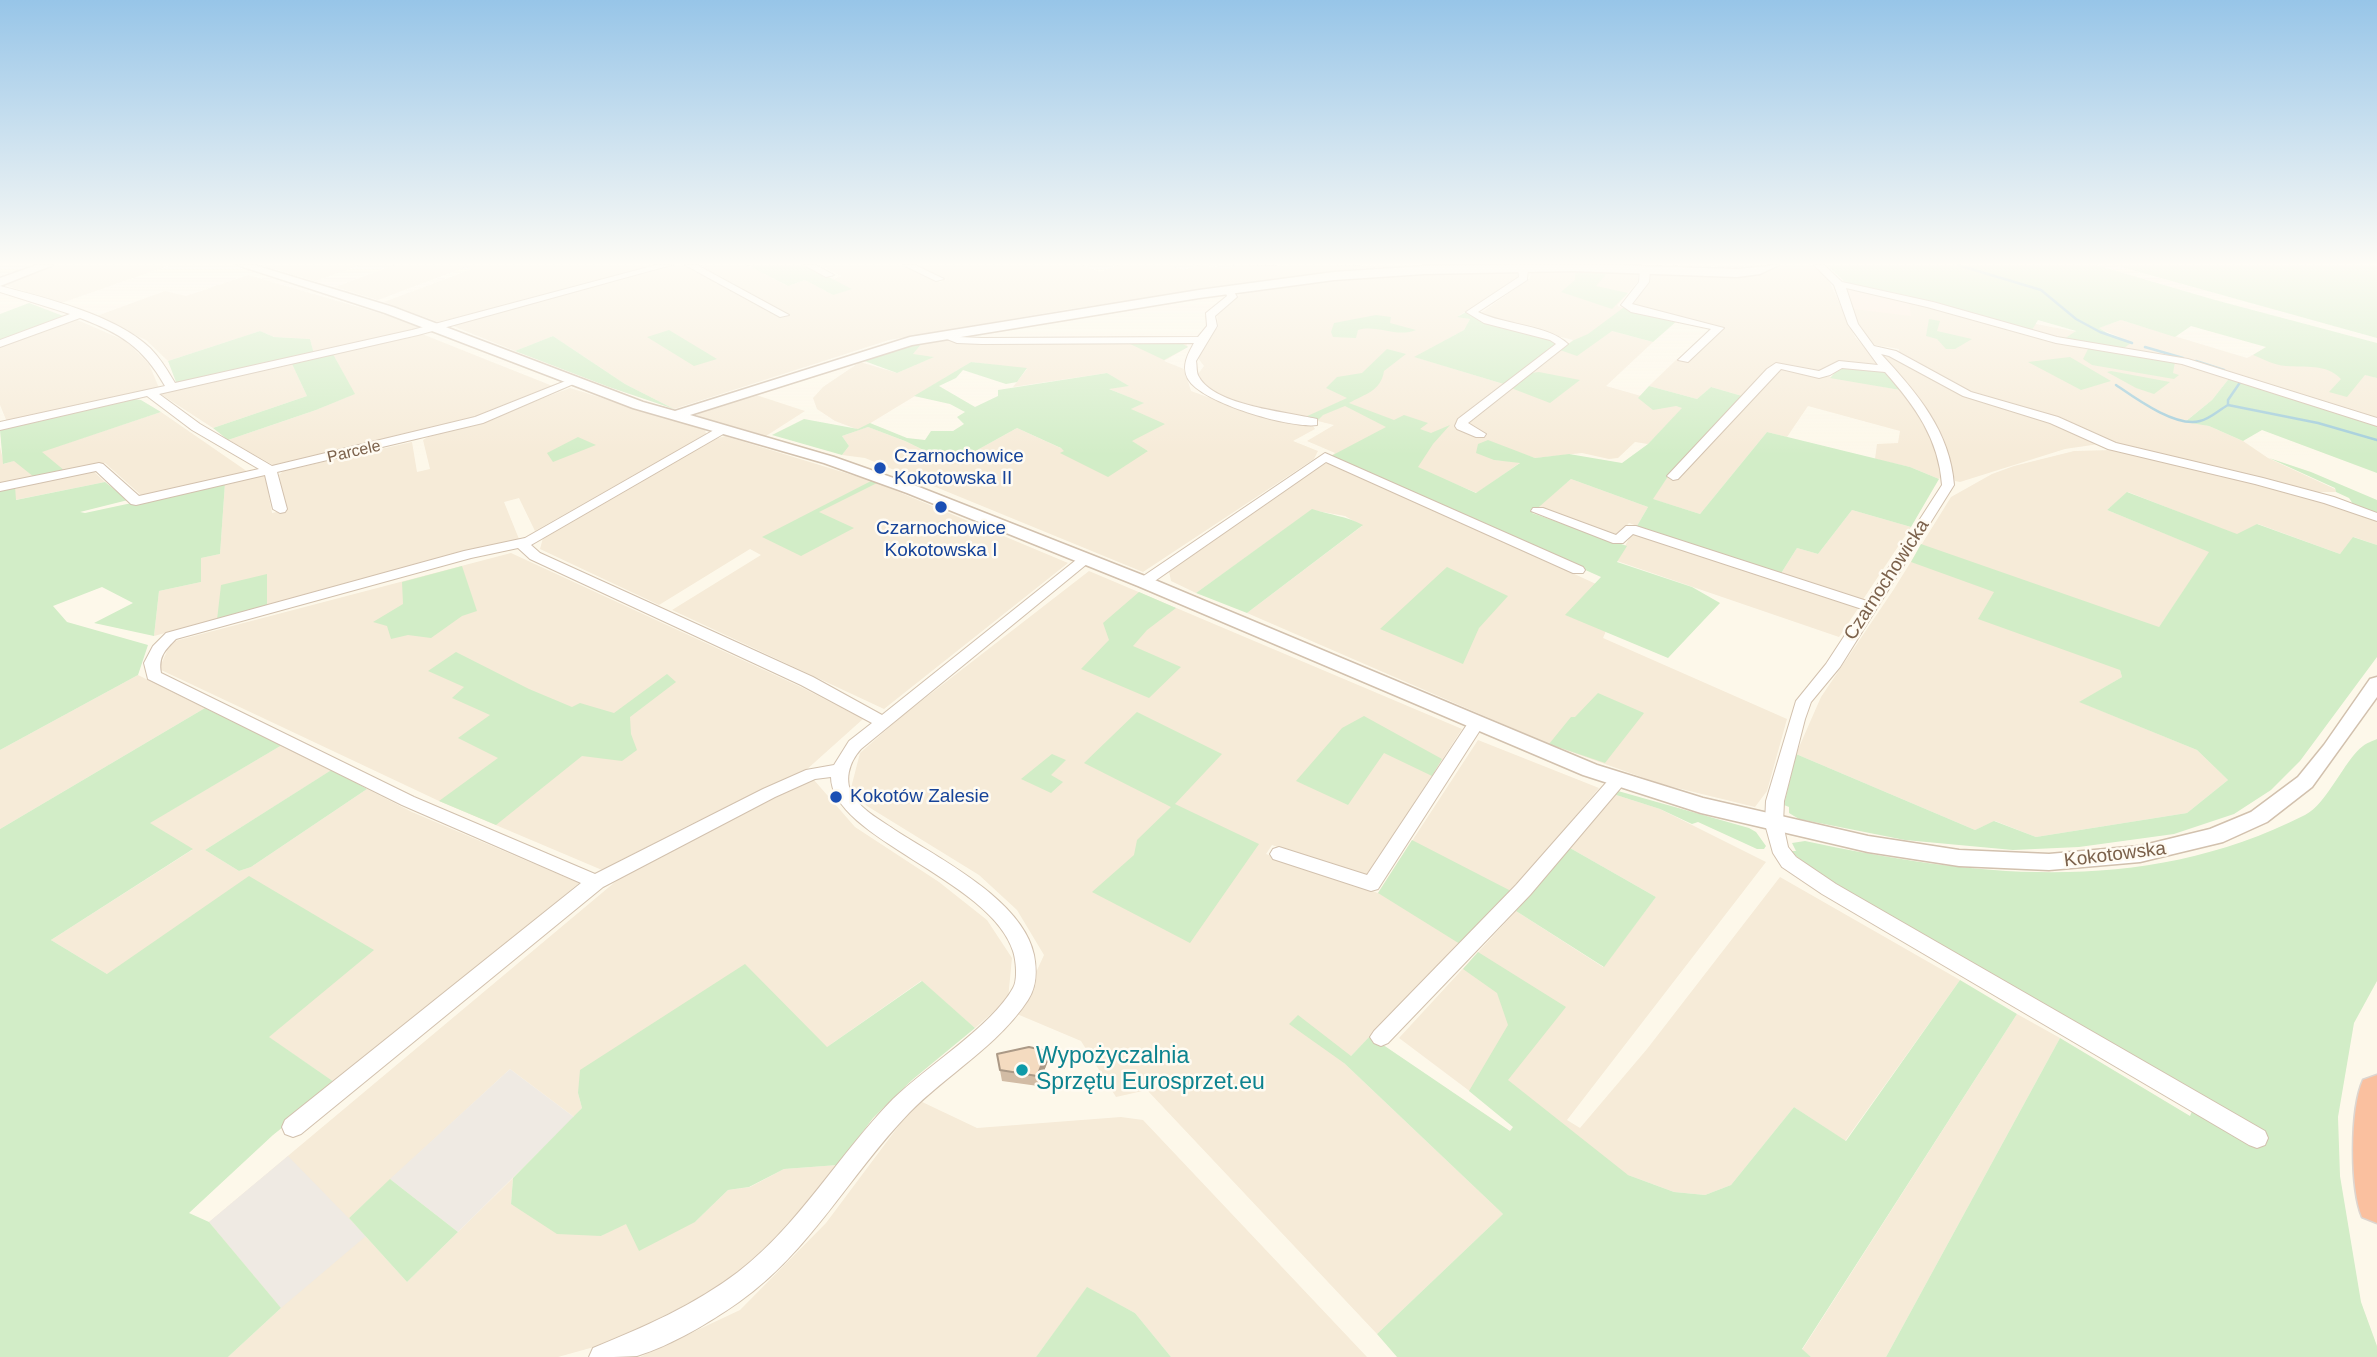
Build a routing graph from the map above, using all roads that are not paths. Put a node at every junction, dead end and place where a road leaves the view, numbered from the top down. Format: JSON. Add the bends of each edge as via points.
{"nodes":[{"id":1,"x":42,"y":328,"type":"edge"},
{"id":2,"x":109,"y":328,"type":"edge"},
{"id":3,"x":427,"y":328,"type":"edge"},
{"id":4,"x":436,"y":328,"type":"edge"},
{"id":5,"x":984,"y":328,"type":"edge"},
{"id":6,"x":1210,"y":328,"type":"edge"},
{"id":7,"x":1516,"y":328,"type":"edge"},
{"id":8,"x":1719,"y":328,"type":"edge"},
{"id":9,"x":1856,"y":328,"type":"edge"},
{"id":10,"x":2015,"y":328,"type":"edge"},
{"id":11,"x":942,"y":335,"type":"junction"},
{"id":12,"x":1200,"y":340,"type":"junction"},
{"id":13,"x":0,"y":344,"type":"edge"},
{"id":14,"x":1870,"y":349,"type":"junction"},
{"id":15,"x":1684,"y":360,"type":"dead end"},
{"id":16,"x":1888,"y":369,"type":"junction"},
{"id":17,"x":572,"y":382,"type":"junction"},
{"id":18,"x":172,"y":388,"type":"junction"},
{"id":19,"x":150,"y":393,"type":"junction"},
{"id":20,"x":674,"y":416,"type":"junction"},
{"id":21,"x":1313,"y":422,"type":"dead end"},
{"id":22,"x":2377,"y":422,"type":"edge"},
{"id":23,"x":0,"y":425,"type":"edge"},
{"id":24,"x":722,"y":430,"type":"junction"},
{"id":25,"x":1480,"y":433,"type":"dead end"},
{"id":26,"x":270,"y":470,"type":"junction"},
{"id":27,"x":1673,"y":476,"type":"dead end"},
{"id":28,"x":0,"y":487,"type":"edge"},
{"id":29,"x":279,"y":509,"type":"dead end"},
{"id":30,"x":1538,"y":511,"type":"dead end"},
{"id":31,"x":2377,"y":517,"type":"edge"},
{"id":32,"x":521,"y":543,"type":"junction"},
{"id":33,"x":1086,"y":559,"type":"junction"},
{"id":34,"x":1578,"y":570,"type":"dead end"},
{"id":35,"x":1144,"y":582,"type":"junction"},
{"id":36,"x":1870,"y":607,"type":"junction"},
{"id":37,"x":2377,"y":683,"type":"edge"},
{"id":38,"x":883,"y":722,"type":"junction"},
{"id":39,"x":1476,"y":724,"type":"junction"},
{"id":40,"x":840,"y":770,"type":"junction"},
{"id":41,"x":1618,"y":780,"type":"junction"},
{"id":42,"x":1781,"y":825,"type":"junction"},
{"id":43,"x":1279,"y":854,"type":"dead end"},
{"id":44,"x":596,"y":882,"type":"junction"},
{"id":45,"x":1381,"y":1038,"type":"dead end"},
{"id":46,"x":2377,"y":1092,"type":"edge"},
{"id":47,"x":293,"y":1127,"type":"dead end"},
{"id":48,"x":2257,"y":1138,"type":"dead end"},
{"id":49,"x":2377,"y":1203,"type":"edge"},
{"id":50,"x":602,"y":1357,"type":"edge"}],
"edges":[{"from":1,"to":13,"type":"street"},
{"from":2,"to":18,"type":"street","via":[[144,348]]},
{"from":3,"to":18,"type":"street"},
{"from":4,"to":17,"type":"street"},
{"from":5,"to":11,"type":"street"},
{"from":6,"to":12,"type":"street"},
{"from":7,"to":25,"type":"street","via":[[1563,344],[1462,422],[1461,426]]},
{"from":8,"to":15,"type":"street"},
{"from":9,"to":14,"type":"street","name":"Czarnochowicka"},
{"from":10,"to":22,"type":"street","via":[[2208,367]]},
{"from":11,"to":12,"type":"street","via":[[982,341]]},
{"from":11,"to":20,"type":"street","via":[[878,349]]},
{"from":12,"to":21,"type":"street","via":[[1189,354],[1198,387],[1240,405]]},
{"from":14,"to":16,"type":"street","name":"Czarnochowicka"},
{"from":14,"to":31,"type":"street","via":[[1892,353],[1967,394],[2053,420],[2099,441],[2313,495]]},
{"from":16,"to":27,"type":"street","via":[[1839,363],[1823,375],[1780,365]]},
{"from":16,"to":36,"type":"street","name":"Czarnochowicka","via":[[1934,429],[1943,449],[1948,485]]},
{"from":17,"to":20,"type":"street"},
{"from":17,"to":26,"type":"street","name":"Parcele","via":[[479,420]]},
{"from":18,"to":19,"type":"street"},
{"from":19,"to":23,"type":"street"},
{"from":19,"to":26,"type":"street","via":[[196,427]]},
{"from":20,"to":24,"type":"street"},
{"from":24,"to":32,"type":"street"},
{"from":24,"to":33,"type":"street","via":[[873,475]]},
{"from":26,"to":28,"type":"street","name":"Parcele","via":[[136,501],[99,467]]},
{"from":26,"to":29,"type":"street"},
{"from":30,"to":36,"type":"street","via":[[1618,540],[1631,528]]},
{"from":32,"to":38,"type":"street","via":[[535,555],[807,681]]},
{"from":32,"to":44,"type":"street","via":[[172,636],[154,652],[151,667],[155,676],[408,801]]},
{"from":33,"to":35,"type":"street"},
{"from":33,"to":38,"type":"street"},
{"from":34,"to":35,"type":"street","via":[[1325,457]]},
{"from":35,"to":39,"type":"street","name":"Kokotowska"},
{"from":36,"to":42,"type":"street","name":"Czarnochowicka","via":[[1804,701],[1775,801]]},
{"from":37,"to":42,"type":"street","name":"Kokotowska","via":[[2319,766],[2290,796],[2233,830],[2190,844],[2083,861],[2005,861],[1916,852]]},
{"from":38,"to":40,"type":"street","via":[[848,752]]},
{"from":39,"to":41,"type":"street","name":"Kokotowska"},
{"from":39,"to":43,"type":"street","via":[[1371,884]]},
{"from":40,"to":44,"type":"street","via":[[812,774],[769,793]]},
{"from":40,"to":50,"type":"street","via":[[841,787],[850,805],[971,888],[1011,927],[1023,954],[1023,991],[1006,1013],[901,1107],[784,1249],[700,1313]]},
{"from":41,"to":42,"type":"street","name":"Kokotowska"},
{"from":41,"to":45,"type":"street","via":[[1523,890]]},
{"from":42,"to":48,"type":"street","via":[[1779,848],[1789,862],[1829,889]]},
{"from":44,"to":47,"type":"street"},
{"from":46,"to":49,"type":"highway","via":[[2373,1112]]}]}
